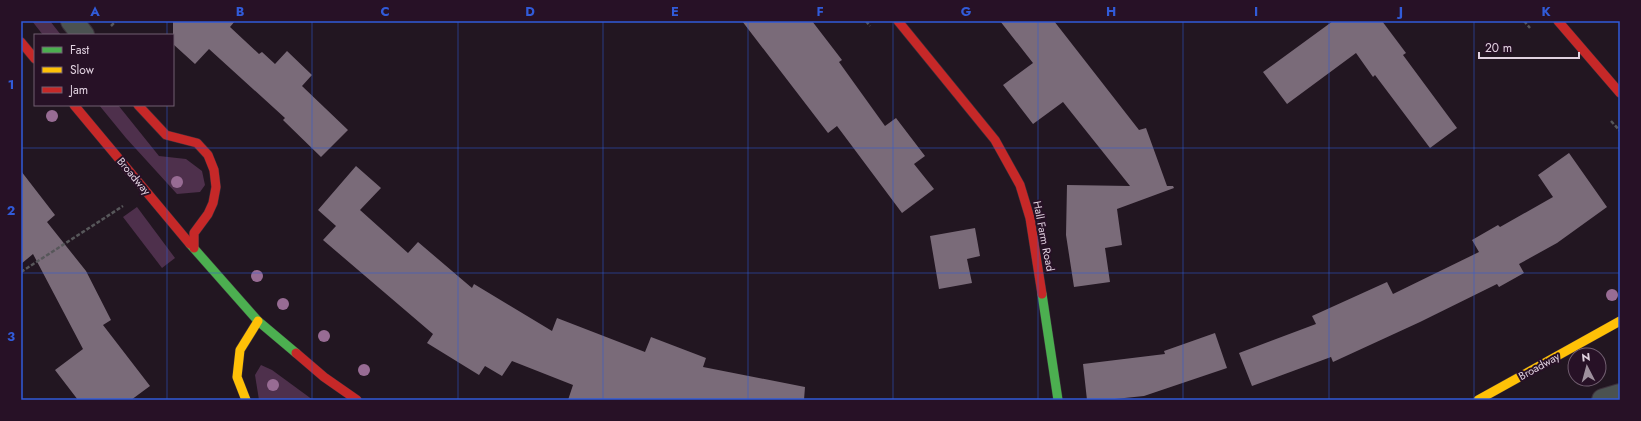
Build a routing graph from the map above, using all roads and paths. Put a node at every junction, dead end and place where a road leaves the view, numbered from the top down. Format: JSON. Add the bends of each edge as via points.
{"nodes":[{"id":1,"x":72,"y":21,"type":"edge"},
{"id":2,"x":866,"y":21,"type":"edge"},
{"id":3,"x":898,"y":21,"type":"edge"},
{"id":4,"x":1558,"y":21,"type":"edge"},
{"id":5,"x":871,"y":27,"type":"dead end"},
{"id":6,"x":82,"y":34,"type":"edge"},
{"id":7,"x":21,"y":42,"type":"edge"},
{"id":8,"x":34,"y":58,"type":"edge"},
{"id":9,"x":1620,"y":93,"type":"edge"},
{"id":10,"x":75,"y":106,"type":"edge"},
{"id":11,"x":139,"y":106,"type":"edge"},
{"id":12,"x":147,"y":191,"type":"junction"},
{"id":13,"x":194,"y":248,"type":"junction"},
{"id":14,"x":21,"y":272,"type":"edge"},
{"id":15,"x":258,"y":321,"type":"junction"},
{"id":16,"x":1620,"y":321,"type":"edge"},
{"id":17,"x":1620,"y":395,"type":"edge"},
{"id":18,"x":246,"y":400,"type":"edge"},
{"id":19,"x":357,"y":400,"type":"edge"},
{"id":20,"x":1058,"y":400,"type":"edge"},
{"id":21,"x":1478,"y":400,"type":"edge"},
{"id":22,"x":1603,"y":400,"type":"edge"}],
"edges":[{"from":1,"to":6,"type":"street"},
{"from":2,"to":5,"type":"path"},
{"from":3,"to":20,"type":"main road","name":"Hall Farm Road","via":[[995,140],[1020,185],[1030,218]]},
{"from":4,"to":9,"type":"main road"},
{"from":7,"to":8,"type":"main road"},
{"from":10,"to":12,"type":"main road","name":"Broadway"},
{"from":11,"to":13,"type":"main road","via":[[166,135],[197,143],[208,156],[214,170],[214,203],[194,234]]},
{"from":12,"to":13,"type":"main road","name":"Broadway"},
{"from":12,"to":14,"type":"path"},
{"from":13,"to":15,"type":"main road","name":"Broadway"},
{"from":15,"to":18,"type":"main road","via":[[240,350],[237,377]]},
{"from":15,"to":19,"type":"main road","name":"Broadway","via":[[324,377]]},
{"from":16,"to":21,"type":"main road","name":"Broadway"},
{"from":17,"to":22,"type":"street"}]}
